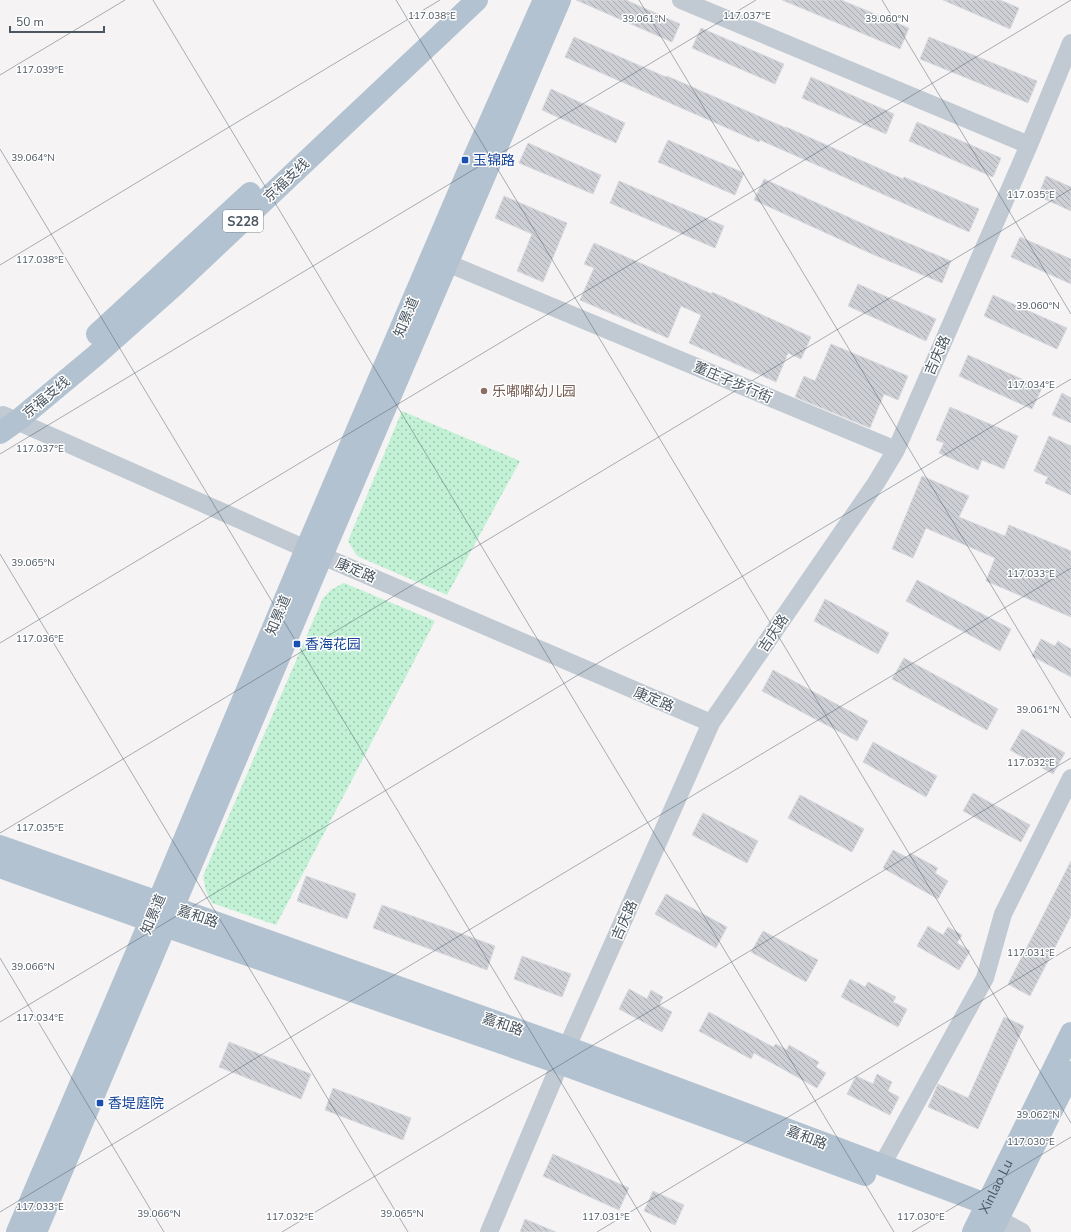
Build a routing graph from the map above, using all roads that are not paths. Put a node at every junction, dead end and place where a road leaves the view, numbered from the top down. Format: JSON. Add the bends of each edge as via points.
{"nodes":[{"id":1,"x":457,"y":0,"type":"edge"},
{"id":2,"x":477,"y":0,"type":"edge"},
{"id":3,"x":544,"y":0,"type":"edge"},
{"id":4,"x":560,"y":0,"type":"edge"},
{"id":5,"x":682,"y":0,"type":"edge"},
{"id":6,"x":1071,"y":43,"type":"edge"},
{"id":7,"x":1029,"y":145,"type":"junction"},
{"id":8,"x":440,"y":260,"type":"junction"},
{"id":9,"x":5,"y":421,"type":"edge"},
{"id":10,"x":896,"y":450,"type":"junction"},
{"id":11,"x":314,"y":552,"type":"junction"},
{"id":12,"x":711,"y":723,"type":"junction"},
{"id":13,"x":1071,"y":778,"type":"edge"},
{"id":14,"x":0,"y":846,"type":"edge"},
{"id":15,"x":0,"y":867,"type":"edge"},
{"id":16,"x":162,"y":915,"type":"junction"},
{"id":17,"x":1071,"y":1033,"type":"edge"},
{"id":18,"x":564,"y":1055,"type":"junction"},
{"id":19,"x":1071,"y":1072,"type":"edge"},
{"id":20,"x":882,"y":1165,"type":"junction"},
{"id":21,"x":986,"y":1221,"type":"edge"},
{"id":22,"x":17,"y":1232,"type":"edge"},
{"id":23,"x":36,"y":1232,"type":"edge"},
{"id":24,"x":490,"y":1232,"type":"edge"},
{"id":25,"x":1022,"y":1232,"type":"edge"}],
"edges":[{"from":1,"to":9,"type":"main road","name":"京福支线","number":"S228"},
{"from":2,"to":9,"type":"main road","name":"京福支线","number":"S228","via":[[175,285],[95,356]]},
{"from":3,"to":8,"type":"main road","name":"知景道","via":[[471,164]]},
{"from":4,"to":8,"type":"main road","name":"知景道"},
{"from":5,"to":7,"type":"street"},
{"from":6,"to":7,"type":"street","name":"吉庆路"},
{"from":7,"to":10,"type":"street","name":"吉庆路"},
{"from":8,"to":10,"type":"street","name":"董庄子步行街"},
{"from":8,"to":11,"type":"main road","name":"知景道"},
{"from":9,"to":11,"type":"street","name":"康定路"},
{"from":10,"to":12,"type":"street","name":"吉庆路"},
{"from":11,"to":12,"type":"street","name":"康定路"},
{"from":11,"to":16,"type":"main road","name":"知景道"},
{"from":12,"to":18,"type":"street","name":"吉庆路"},
{"from":13,"to":20,"type":"street","via":[[1003,914],[985,978]]},
{"from":14,"to":16,"type":"main road","name":"嘉和路"},
{"from":15,"to":16,"type":"main road","name":"嘉和路"},
{"from":16,"to":18,"type":"main road","name":"嘉和路"},
{"from":16,"to":22,"type":"main road","name":"知景道"},
{"from":16,"to":23,"type":"main road","name":"知景道"},
{"from":17,"to":21,"type":"main road","name":"Xinlao Lu"},
{"from":18,"to":20,"type":"main road","name":"嘉和路"},
{"from":18,"to":21,"type":"main road","name":"嘉和路"},
{"from":18,"to":24,"type":"street","name":"吉庆路"},
{"from":19,"to":21,"type":"main road","name":"Xinlao Lu"},
{"from":20,"to":21,"type":"main road","name":"嘉和路"},
{"from":21,"to":25,"type":"street","name":"嘉和路"}]}
